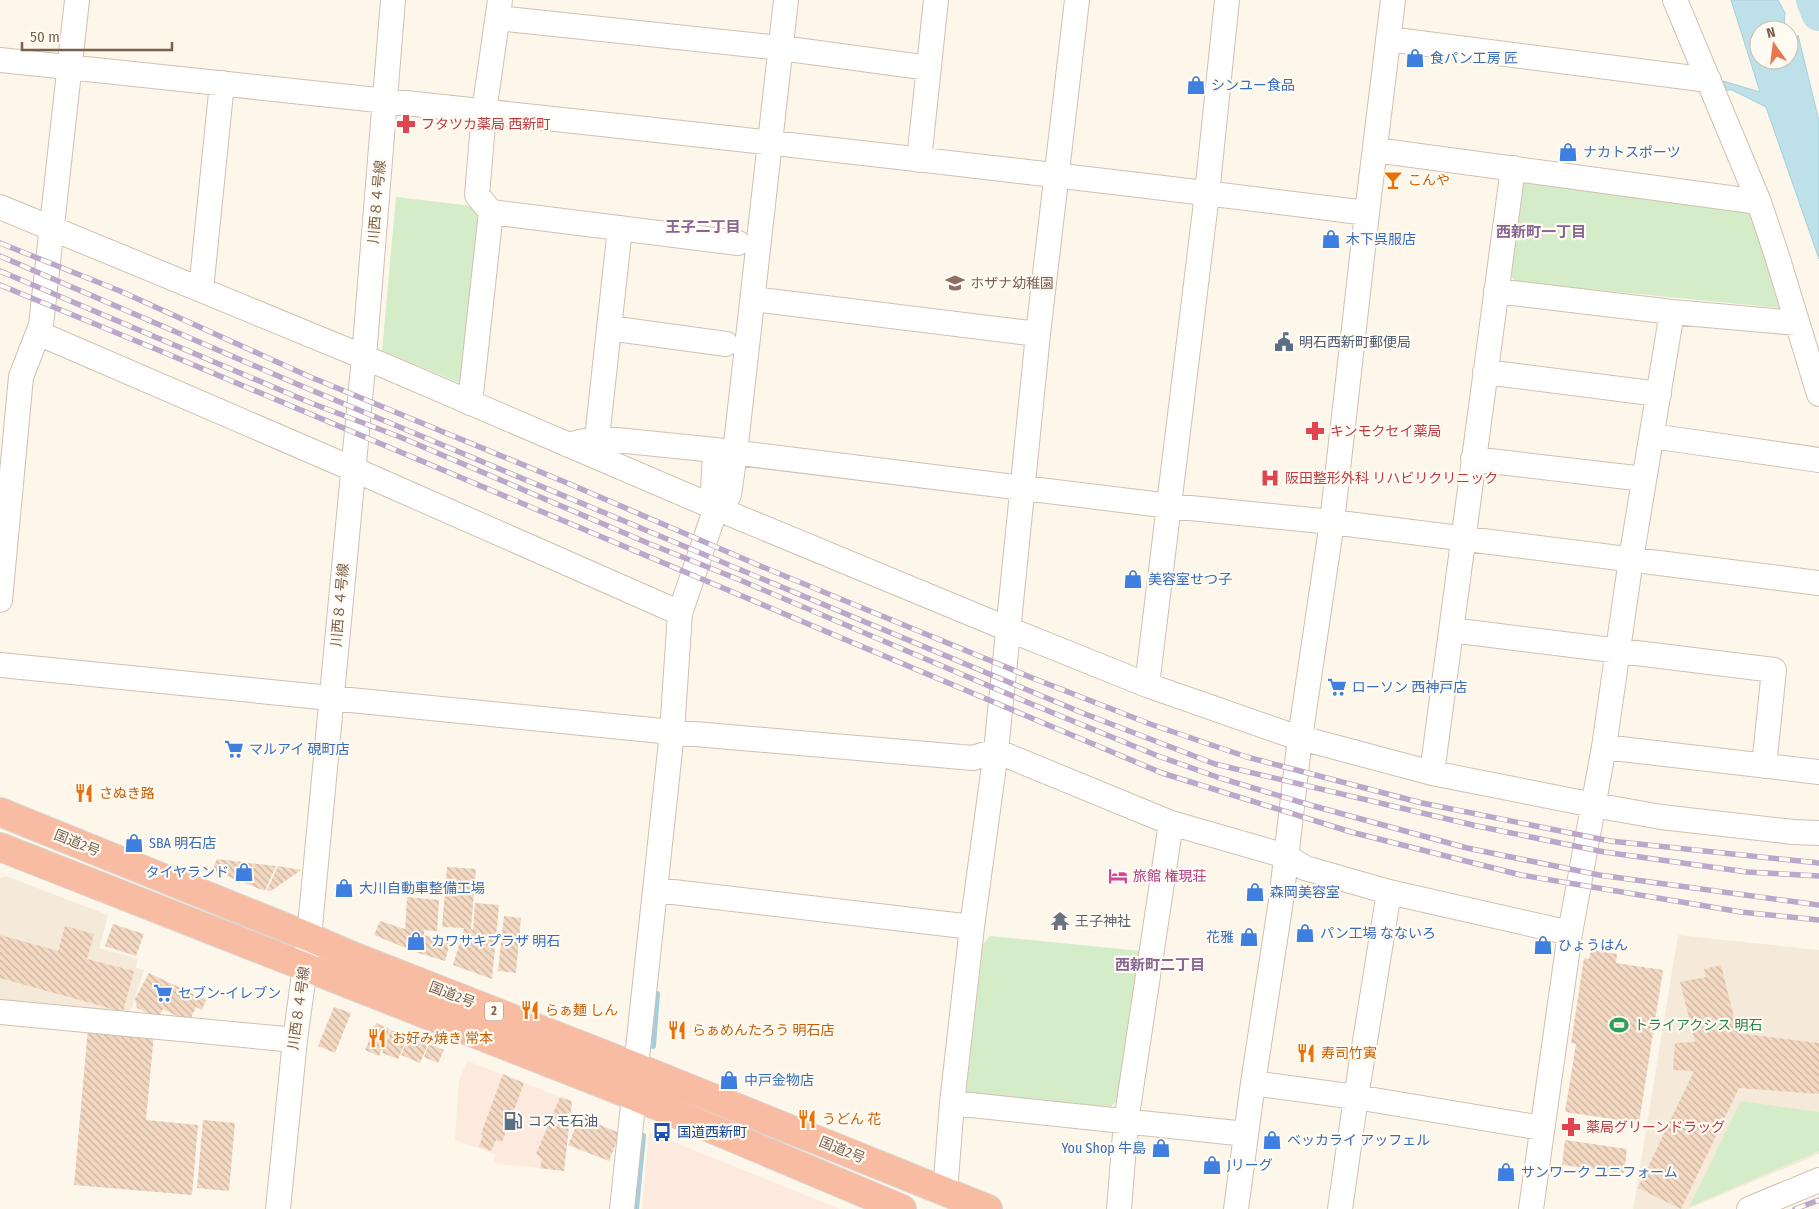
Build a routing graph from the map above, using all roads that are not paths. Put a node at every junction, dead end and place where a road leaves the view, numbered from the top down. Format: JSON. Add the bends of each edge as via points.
{"nodes":[{"id":1,"x":76,"y":0,"type":"edge"},
{"id":2,"x":393,"y":0,"type":"edge"},
{"id":3,"x":786,"y":0,"type":"edge"},
{"id":4,"x":936,"y":0,"type":"edge"},
{"id":5,"x":1078,"y":0,"type":"edge"},
{"id":6,"x":1227,"y":0,"type":"edge"},
{"id":7,"x":1393,"y":0,"type":"edge"},
{"id":8,"x":1675,"y":0,"type":"edge"},
{"id":9,"x":499,"y":9,"type":"edge"},
{"id":10,"x":1388,"y":39,"type":"junction"},
{"id":11,"x":781,"y":48,"type":"junction"},
{"id":12,"x":0,"y":60,"type":"edge"},
{"id":13,"x":68,"y":67,"type":"junction"},
{"id":14,"x":928,"y":68,"type":"junction"},
{"id":15,"x":1709,"y":80,"type":"junction"},
{"id":16,"x":222,"y":83,"type":"junction"},
{"id":17,"x":385,"y":100,"type":"junction"},
{"id":18,"x":484,"y":112,"type":"junction"},
{"id":19,"x":770,"y":143,"type":"junction"},
{"id":20,"x":1375,"y":150,"type":"junction"},
{"id":21,"x":919,"y":160,"type":"junction"},
{"id":22,"x":1513,"y":168,"type":"junction"},
{"id":23,"x":1057,"y":176,"type":"junction"},
{"id":24,"x":1207,"y":194,"type":"junction"},
{"id":25,"x":1759,"y":202,"type":"junction"},
{"id":26,"x":0,"y":208,"type":"edge"},
{"id":27,"x":491,"y":212,"type":"junction"},
{"id":28,"x":1367,"y":213,"type":"junction"},
{"id":29,"x":620,"y":228,"type":"junction"},
{"id":30,"x":51,"y":229,"type":"junction"},
{"id":31,"x":738,"y":243,"type":"dead end"},
{"id":32,"x":201,"y":290,"type":"junction"},
{"id":33,"x":1496,"y":291,"type":"junction"},
{"id":34,"x":753,"y":299,"type":"junction"},
{"id":35,"x":1672,"y":312,"type":"junction"},
{"id":36,"x":1797,"y":323,"type":"junction"},
{"id":37,"x":609,"y":328,"type":"junction"},
{"id":38,"x":38,"y":333,"type":"junction"},
{"id":39,"x":1038,"y":334,"type":"junction"},
{"id":40,"x":726,"y":344,"type":"dead end"},
{"id":41,"x":364,"y":357,"type":"junction"},
{"id":42,"x":1485,"y":372,"type":"junction"},
{"id":43,"x":11,"y":376,"type":"edge"},
{"id":44,"x":1658,"y":394,"type":"junction"},
{"id":45,"x":1819,"y":394,"type":"edge"},
{"id":46,"x":470,"y":403,"type":"junction"},
{"id":47,"x":1652,"y":436,"type":"junction"},
{"id":48,"x":597,"y":438,"type":"junction"},
{"id":49,"x":568,"y":445,"type":"junction"},
{"id":50,"x":725,"y":452,"type":"junction"},
{"id":51,"x":1473,"y":459,"type":"junction"},
{"id":52,"x":1819,"y":460,"type":"edge"},
{"id":53,"x":354,"y":469,"type":"junction"},
{"id":54,"x":1644,"y":479,"type":"junction"},
{"id":55,"x":1023,"y":488,"type":"junction"},
{"id":56,"x":1170,"y":506,"type":"junction"},
{"id":57,"x":716,"y":508,"type":"junction"},
{"id":58,"x":1332,"y":522,"type":"junction"},
{"id":59,"x":1462,"y":539,"type":"junction"},
{"id":60,"x":1631,"y":559,"type":"junction"},
{"id":61,"x":1819,"y":583,"type":"edge"},
{"id":62,"x":0,"y":600,"type":"edge"},
{"id":63,"x":680,"y":613,"type":"junction"},
{"id":64,"x":1008,"y":629,"type":"junction"},
{"id":65,"x":1450,"y":630,"type":"junction"},
{"id":66,"x":1618,"y":650,"type":"junction"},
{"id":67,"x":0,"y":665,"type":"edge"},
{"id":68,"x":1147,"y":685,"type":"junction"},
{"id":69,"x":332,"y":697,"type":"junction"},
{"id":70,"x":672,"y":732,"type":"junction"},
{"id":71,"x":1300,"y":738,"type":"junction"},
{"id":72,"x":1604,"y":747,"type":"junction"},
{"id":73,"x":996,"y":751,"type":"junction"},
{"id":74,"x":1764,"y":766,"type":"junction"},
{"id":75,"x":1819,"y":772,"type":"edge"},
{"id":76,"x":1432,"y":773,"type":"junction"},
{"id":77,"x":1594,"y":805,"type":"junction"},
{"id":78,"x":0,"y":812,"type":"edge"},
{"id":79,"x":1171,"y":823,"type":"junction"},
{"id":80,"x":1819,"y":833,"type":"edge"},
{"id":81,"x":0,"y":847,"type":"edge"},
{"id":82,"x":1286,"y":856,"type":"junction"},
{"id":83,"x":656,"y":890,"type":"junction"},
{"id":84,"x":1390,"y":892,"type":"junction"},
{"id":85,"x":972,"y":927,"type":"junction"},
{"id":86,"x":1570,"y":933,"type":"junction"},
{"id":87,"x":309,"y":937,"type":"junction"},
{"id":88,"x":305,"y":966,"type":"junction"},
{"id":89,"x":0,"y":1012,"type":"edge"},
{"id":90,"x":294,"y":1040,"type":"junction"},
{"id":91,"x":636,"y":1067,"type":"junction"},
{"id":92,"x":1253,"y":1083,"type":"junction"},
{"id":93,"x":634,"y":1096,"type":"junction"},
{"id":94,"x":1356,"y":1096,"type":"junction"},
{"id":95,"x":952,"y":1104,"type":"junction"},
{"id":96,"x":1126,"y":1122,"type":"junction"},
{"id":97,"x":1542,"y":1128,"type":"junction"},
{"id":98,"x":1246,"y":1134,"type":"junction"},
{"id":99,"x":1819,"y":1180,"type":"edge"},
{"id":100,"x":945,"y":1192,"type":"junction"},
{"id":101,"x":278,"y":1209,"type":"edge"},
{"id":102,"x":622,"y":1209,"type":"edge"},
{"id":103,"x":902,"y":1209,"type":"edge"},
{"id":104,"x":988,"y":1209,"type":"edge"},
{"id":105,"x":1119,"y":1209,"type":"edge"},
{"id":106,"x":1236,"y":1209,"type":"edge"},
{"id":107,"x":1340,"y":1209,"type":"edge"},
{"id":108,"x":1531,"y":1209,"type":"edge"},
{"id":109,"x":1749,"y":1209,"type":"edge"}],
"edges":[{"from":1,"to":13,"type":"street"},
{"from":2,"to":17,"type":"street","name":"川西８４号線"},
{"from":3,"to":11,"type":"street"},
{"from":4,"to":14,"type":"street"},
{"from":5,"to":23,"type":"street"},
{"from":6,"to":24,"type":"street"},
{"from":7,"to":10,"type":"street"},
{"from":8,"to":15,"type":"street"},
{"from":9,"to":11,"type":"street"},
{"from":9,"to":18,"type":"street"},
{"from":10,"to":15,"type":"street"},
{"from":10,"to":20,"type":"street"},
{"from":11,"to":14,"type":"street"},
{"from":11,"to":19,"type":"street"},
{"from":12,"to":13,"type":"street"},
{"from":13,"to":16,"type":"street"},
{"from":13,"to":30,"type":"street"},
{"from":14,"to":21,"type":"street"},
{"from":15,"to":25,"type":"street"},
{"from":16,"to":17,"type":"street"},
{"from":16,"to":32,"type":"street"},
{"from":17,"to":18,"type":"street"},
{"from":17,"to":41,"type":"street","name":"川西８４号線"},
{"from":18,"to":19,"type":"street"},
{"from":18,"to":27,"type":"street","via":[[477,195]]},
{"from":19,"to":21,"type":"street"},
{"from":19,"to":34,"type":"street"},
{"from":20,"to":22,"type":"street"},
{"from":20,"to":28,"type":"street"},
{"from":21,"to":23,"type":"street"},
{"from":22,"to":25,"type":"street"},
{"from":22,"to":33,"type":"street"},
{"from":23,"to":24,"type":"street"},
{"from":23,"to":39,"type":"street"},
{"from":24,"to":28,"type":"street"},
{"from":24,"to":56,"type":"street"},
{"from":25,"to":36,"type":"street"},
{"from":26,"to":30,"type":"street"},
{"from":27,"to":29,"type":"street"},
{"from":27,"to":46,"type":"street"},
{"from":28,"to":58,"type":"street"},
{"from":29,"to":31,"type":"street"},
{"from":29,"to":37,"type":"street"},
{"from":30,"to":32,"type":"street"},
{"from":30,"to":38,"type":"street"},
{"from":32,"to":41,"type":"street"},
{"from":33,"to":35,"type":"street"},
{"from":33,"to":42,"type":"street"},
{"from":34,"to":39,"type":"street"},
{"from":34,"to":50,"type":"street"},
{"from":35,"to":36,"type":"street"},
{"from":35,"to":44,"type":"street"},
{"from":36,"to":45,"type":"street"},
{"from":37,"to":40,"type":"street"},
{"from":37,"to":48,"type":"street"},
{"from":38,"to":43,"type":"street"},
{"from":38,"to":53,"type":"street"},
{"from":39,"to":55,"type":"street"},
{"from":41,"to":46,"type":"street"},
{"from":41,"to":53,"type":"street","name":"川西８４号線"},
{"from":42,"to":44,"type":"street"},
{"from":42,"to":51,"type":"street"},
{"from":43,"to":62,"type":"street"},
{"from":44,"to":47,"type":"street"},
{"from":46,"to":49,"type":"street"},
{"from":47,"to":52,"type":"street"},
{"from":47,"to":54,"type":"street"},
{"from":48,"to":49,"type":"street"},
{"from":48,"to":50,"type":"street"},
{"from":49,"to":57,"type":"street"},
{"from":50,"to":55,"type":"street"},
{"from":50,"to":57,"type":"street","via":[[713,491]]},
{"from":51,"to":54,"type":"street"},
{"from":51,"to":59,"type":"street"},
{"from":53,"to":63,"type":"street"},
{"from":53,"to":69,"type":"street","name":"川西８４号線"},
{"from":54,"to":60,"type":"street"},
{"from":55,"to":56,"type":"street"},
{"from":55,"to":64,"type":"street"},
{"from":56,"to":58,"type":"street"},
{"from":56,"to":68,"type":"street"},
{"from":57,"to":63,"type":"street"},
{"from":57,"to":64,"type":"street"},
{"from":58,"to":59,"type":"street"},
{"from":58,"to":71,"type":"street"},
{"from":59,"to":60,"type":"street"},
{"from":59,"to":65,"type":"street"},
{"from":60,"to":61,"type":"street"},
{"from":60,"to":66,"type":"street"},
{"from":63,"to":70,"type":"street"},
{"from":64,"to":68,"type":"street"},
{"from":64,"to":73,"type":"street"},
{"from":65,"to":66,"type":"street"},
{"from":65,"to":76,"type":"street"},
{"from":66,"to":72,"type":"street"},
{"from":66,"to":74,"type":"street","via":[[1774,670]]},
{"from":67,"to":69,"type":"street"},
{"from":68,"to":71,"type":"street"},
{"from":69,"to":70,"type":"street"},
{"from":69,"to":87,"type":"street","name":"川西８４号線"},
{"from":70,"to":73,"type":"street","via":[[973,758]]},
{"from":70,"to":83,"type":"street"},
{"from":71,"to":76,"type":"street"},
{"from":71,"to":82,"type":"street"},
{"from":72,"to":74,"type":"street"},
{"from":72,"to":77,"type":"street"},
{"from":73,"to":79,"type":"street"},
{"from":73,"to":85,"type":"street"},
{"from":74,"to":75,"type":"street"},
{"from":76,"to":77,"type":"street"},
{"from":77,"to":80,"type":"street","via":[[1662,816]]},
{"from":77,"to":86,"type":"street"},
{"from":78,"to":87,"type":"highway","name":"国道2号","number":"2"},
{"from":79,"to":82,"type":"street"},
{"from":79,"to":96,"type":"street"},
{"from":81,"to":88,"type":"highway","name":"国道2号","number":"2"},
{"from":82,"to":84,"type":"street","via":[[1305,868]]},
{"from":82,"to":92,"type":"street"},
{"from":83,"to":85,"type":"street"},
{"from":83,"to":91,"type":"street"},
{"from":84,"to":86,"type":"street"},
{"from":84,"to":94,"type":"street"},
{"from":85,"to":95,"type":"street"},
{"from":86,"to":97,"type":"street"},
{"from":87,"to":88,"type":"street","name":"川西８４号線"},
{"from":87,"to":91,"type":"highway","name":"国道2号","number":"2"},
{"from":88,"to":90,"type":"street","name":"川西８４号線"},
{"from":88,"to":93,"type":"highway","name":"国道2号","number":"2"},
{"from":89,"to":90,"type":"street"},
{"from":90,"to":101,"type":"street","name":"川西８４号線"},
{"from":91,"to":100,"type":"highway","name":"国道2号","number":"2"},
{"from":92,"to":94,"type":"street"},
{"from":92,"to":98,"type":"street"},
{"from":93,"to":102,"type":"street"},
{"from":93,"to":103,"type":"highway","name":"国道2号","number":"2"},
{"from":94,"to":97,"type":"street"},
{"from":94,"to":107,"type":"street"},
{"from":95,"to":96,"type":"street"},
{"from":95,"to":100,"type":"street"},
{"from":96,"to":98,"type":"street"},
{"from":96,"to":105,"type":"street"},
{"from":97,"to":108,"type":"street"},
{"from":98,"to":106,"type":"street"},
{"from":99,"to":109,"type":"street"},
{"from":100,"to":104,"type":"highway","name":"国道2号","number":"2"}]}
